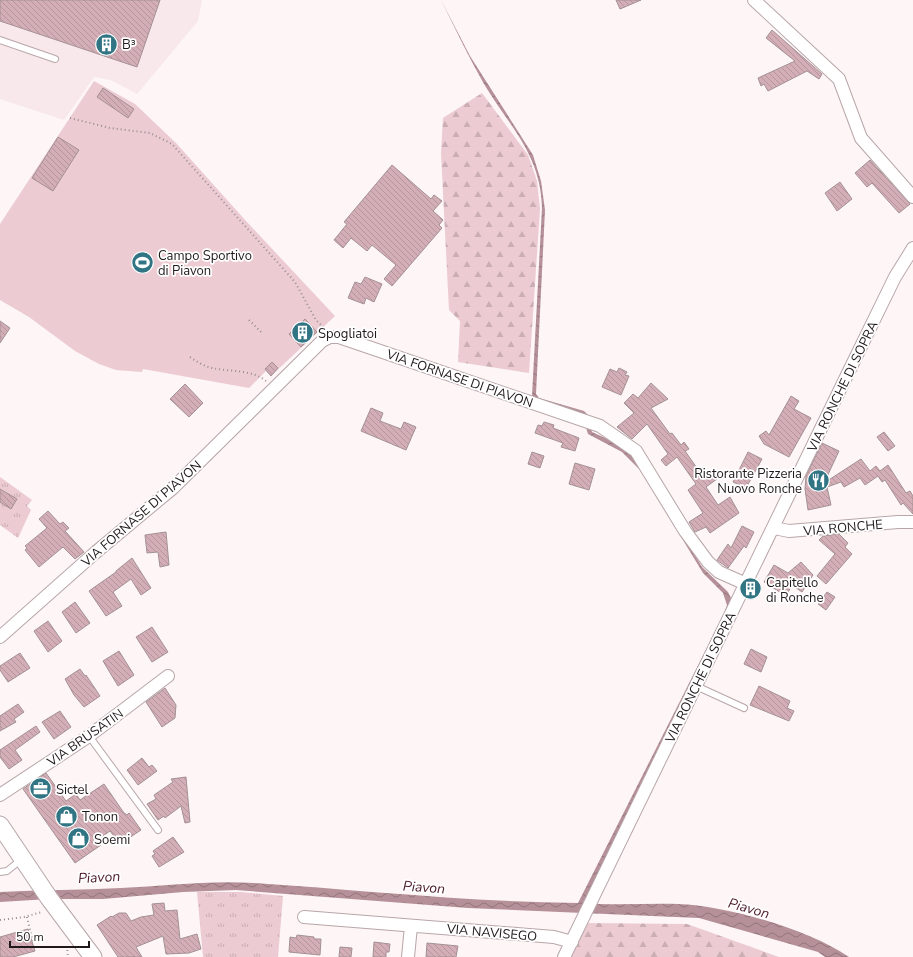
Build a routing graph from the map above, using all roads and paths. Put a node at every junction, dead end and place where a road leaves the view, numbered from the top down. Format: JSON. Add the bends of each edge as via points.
{"nodes":[{"id":1,"x":754,"y":0,"type":"edge"},
{"id":2,"x":0,"y":40,"type":"edge"},
{"id":3,"x":55,"y":59,"type":"dead end"},
{"id":4,"x":70,"y":118,"type":"dead end"},
{"id":5,"x":913,"y":197,"type":"edge"},
{"id":6,"x":913,"y":248,"type":"edge"},
{"id":7,"x":249,"y":320,"type":"dead end"},
{"id":8,"x":262,"y":332,"type":"dead end"},
{"id":9,"x":326,"y":338,"type":"junction"},
{"id":10,"x":190,"y":357,"type":"dead end"},
{"id":11,"x":273,"y":387,"type":"junction"},
{"id":12,"x":913,"y":522,"type":"edge"},
{"id":13,"x":774,"y":528,"type":"junction"},
{"id":14,"x":746,"y":584,"type":"junction"},
{"id":15,"x":0,"y":637,"type":"edge"},
{"id":16,"x":168,"y":676,"type":"dead end"},
{"id":17,"x":696,"y":686,"type":"junction"},
{"id":18,"x":744,"y":708,"type":"dead end"},
{"id":19,"x":89,"y":736,"type":"junction"},
{"id":20,"x":0,"y":794,"type":"edge"},
{"id":21,"x":158,"y":830,"type":"dead end"},
{"id":22,"x":2,"y":831,"type":"edge"},
{"id":23,"x":0,"y":869,"type":"edge"},
{"id":24,"x":7,"y":871,"type":"junction"},
{"id":25,"x":0,"y":872,"type":"edge"},
{"id":26,"x":30,"y":874,"type":"junction"},
{"id":27,"x":54,"y":906,"type":"junction"},
{"id":28,"x":27,"y":917,"type":"junction"},
{"id":29,"x":304,"y":917,"type":"dead end"},
{"id":30,"x":0,"y":920,"type":"edge"},
{"id":31,"x":66,"y":922,"type":"junction"},
{"id":32,"x":411,"y":926,"type":"junction"},
{"id":33,"x":572,"y":942,"type":"junction"},
{"id":34,"x":33,"y":943,"type":"dead end"},
{"id":35,"x":79,"y":957,"type":"edge"},
{"id":36,"x":93,"y":957,"type":"edge"},
{"id":37,"x":408,"y":957,"type":"edge"},
{"id":38,"x":564,"y":957,"type":"edge"}],
"edges":[{"from":1,"to":5,"type":"street","via":[[839,79],[861,138]]},
{"from":2,"to":3,"type":"lane"},
{"from":4,"to":9,"type":"path","via":[[110,128],[150,133],[172,144],[295,282],[316,320],[325,329]]},
{"from":6,"to":13,"type":"street","name":"VIA RONCHE DI SOPRA","via":[[892,284]]},
{"from":7,"to":8,"type":"path"},
{"from":9,"to":11,"type":"street","name":"VIA FORNASE DI PIAVON"},
{"from":9,"to":14,"type":"street","name":"VIA FORNASE DI PIAVON","via":[[340,337],[600,426],[636,451],[685,532],[708,562],[719,572]]},
{"from":10,"to":11,"type":"path","via":[[205,366],[257,375]]},
{"from":11,"to":15,"type":"street","name":"VIA FORNASE DI PIAVON","via":[[173,488]]},
{"from":12,"to":13,"type":"street","name":"VIA RONCHE","via":[[789,531]]},
{"from":13,"to":14,"type":"street","name":"VIA RONCHE DI SOPRA"},
{"from":14,"to":17,"type":"street","name":"VIA RONCHE DI SOPRA"},
{"from":16,"to":19,"type":"street","name":"VIA BRUSATIN"},
{"from":17,"to":18,"type":"lane"},
{"from":17,"to":33,"type":"street","name":"VIA RONCHE DI SOPRA"},
{"from":19,"to":20,"type":"street","name":"VIA BRUSATIN"},
{"from":19,"to":21,"type":"lane"},
{"from":22,"to":26,"type":"main road"},
{"from":23,"to":24,"type":"lane"},
{"from":24,"to":25,"type":"lane"},
{"from":24,"to":26,"type":"lane"},
{"from":26,"to":27,"type":"main road"},
{"from":27,"to":28,"type":"path"},
{"from":27,"to":31,"type":"main road"},
{"from":28,"to":30,"type":"path"},
{"from":28,"to":34,"type":"path"},
{"from":29,"to":32,"type":"street","name":"VIA NAVISEGO"},
{"from":31,"to":35,"type":"main road"},
{"from":31,"to":36,"type":"main road"},
{"from":32,"to":33,"type":"street","name":"VIA NAVISEGO","via":[[554,938]]},
{"from":32,"to":37,"type":"street"},
{"from":33,"to":38,"type":"street","name":"VIA RONCHE DI SOPRA"}]}
